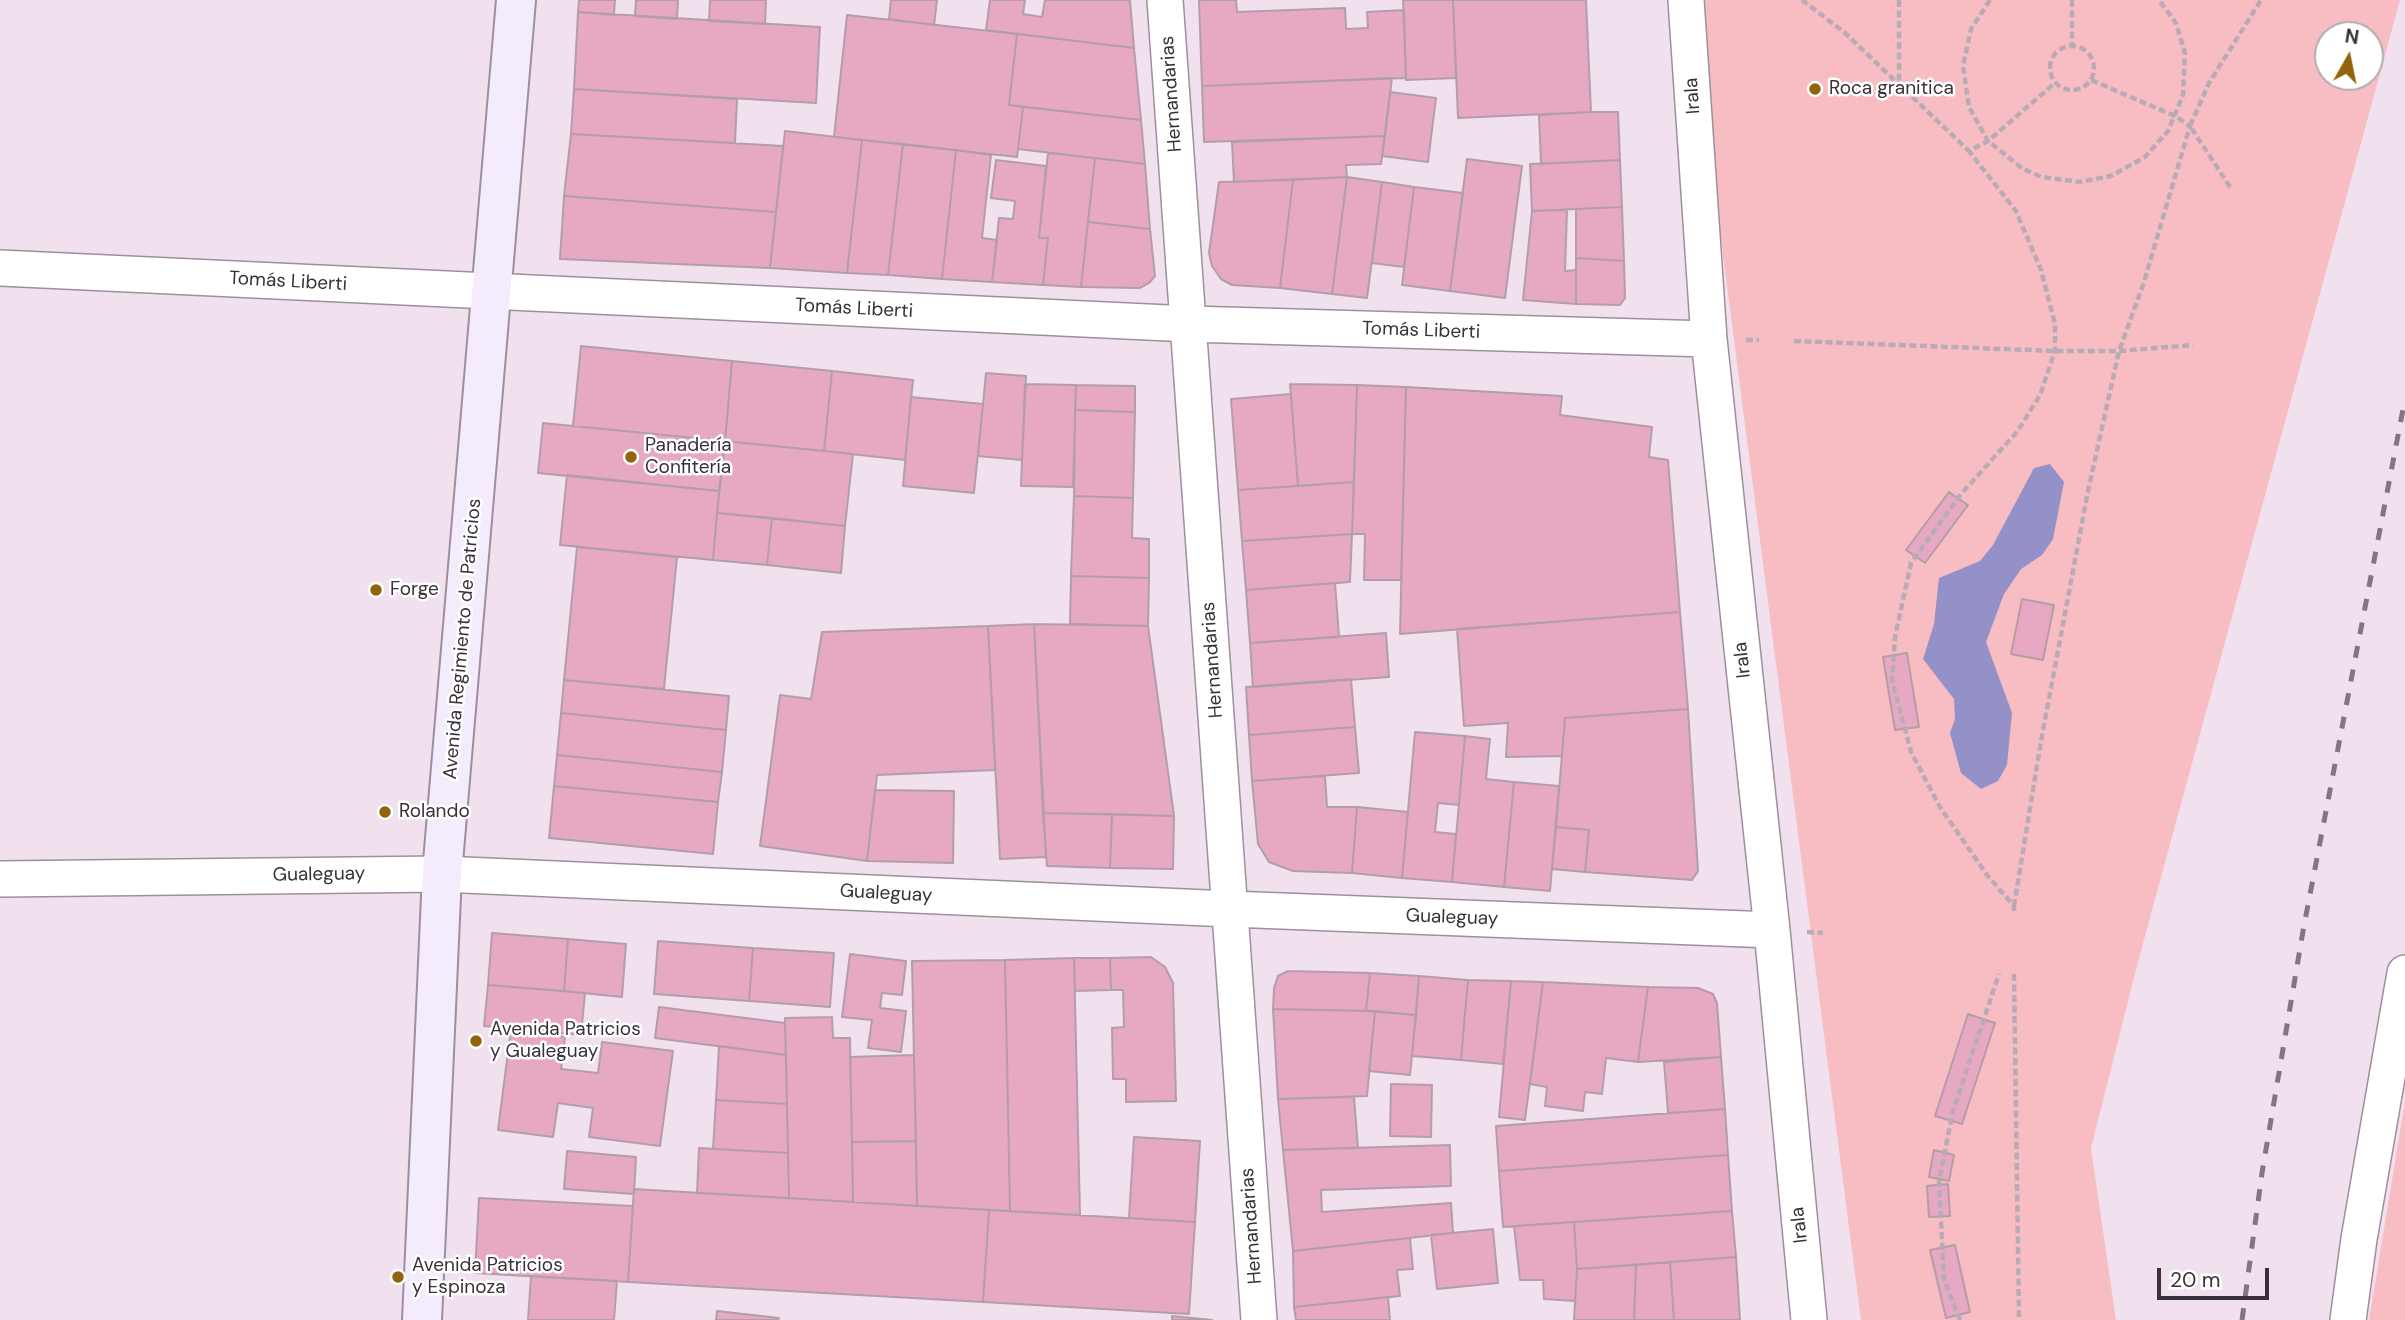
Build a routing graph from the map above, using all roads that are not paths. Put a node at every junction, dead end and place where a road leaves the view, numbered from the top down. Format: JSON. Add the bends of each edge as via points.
{"nodes":[{"id":1,"x":516,"y":0,"type":"edge"},
{"id":2,"x":1165,"y":0,"type":"edge"},
{"id":3,"x":1686,"y":0,"type":"edge"},
{"id":4,"x":0,"y":268,"type":"edge"},
{"id":5,"x":493,"y":293,"type":"junction"},
{"id":6,"x":1190,"y":324,"type":"junction"},
{"id":7,"x":1709,"y":339,"type":"junction"},
{"id":8,"x":442,"y":874,"type":"junction"},
{"id":9,"x":0,"y":879,"type":"edge"},
{"id":10,"x":1230,"y":909,"type":"junction"},
{"id":11,"x":1772,"y":930,"type":"junction"},
{"id":12,"x":2405,"y":973,"type":"edge"},
{"id":13,"x":2396,"y":1064,"type":"edge"},
{"id":14,"x":422,"y":1320,"type":"edge"},
{"id":15,"x":1259,"y":1320,"type":"edge"},
{"id":16,"x":1809,"y":1320,"type":"edge"},
{"id":17,"x":2348,"y":1320,"type":"edge"}],
"edges":[{"from":1,"to":5,"type":"main road","name":"Avenida Regimiento de Patricios"},
{"from":2,"to":6,"type":"street","name":"Hernandarias"},
{"from":3,"to":7,"type":"street","name":"Irala"},
{"from":4,"to":5,"type":"street","name":"Tomás Liberti"},
{"from":5,"to":6,"type":"street","name":"Tomás Liberti"},
{"from":5,"to":8,"type":"main road","name":"Avenida Regimiento de Patricios"},
{"from":6,"to":7,"type":"street","name":"Tomás Liberti"},
{"from":6,"to":10,"type":"street","name":"Hernandarias"},
{"from":7,"to":11,"type":"street","name":"Irala"},
{"from":8,"to":9,"type":"street","name":"Gualeguay"},
{"from":8,"to":10,"type":"street","name":"Gualeguay"},
{"from":8,"to":14,"type":"main road","name":"Avenida Regimiento de Patricios"},
{"from":10,"to":11,"type":"street","name":"Gualeguay"},
{"from":10,"to":15,"type":"street","name":"Hernandarias"},
{"from":11,"to":16,"type":"street","name":"Irala"},
{"from":12,"to":13,"type":"street"},
{"from":13,"to":17,"type":"street"}]}
